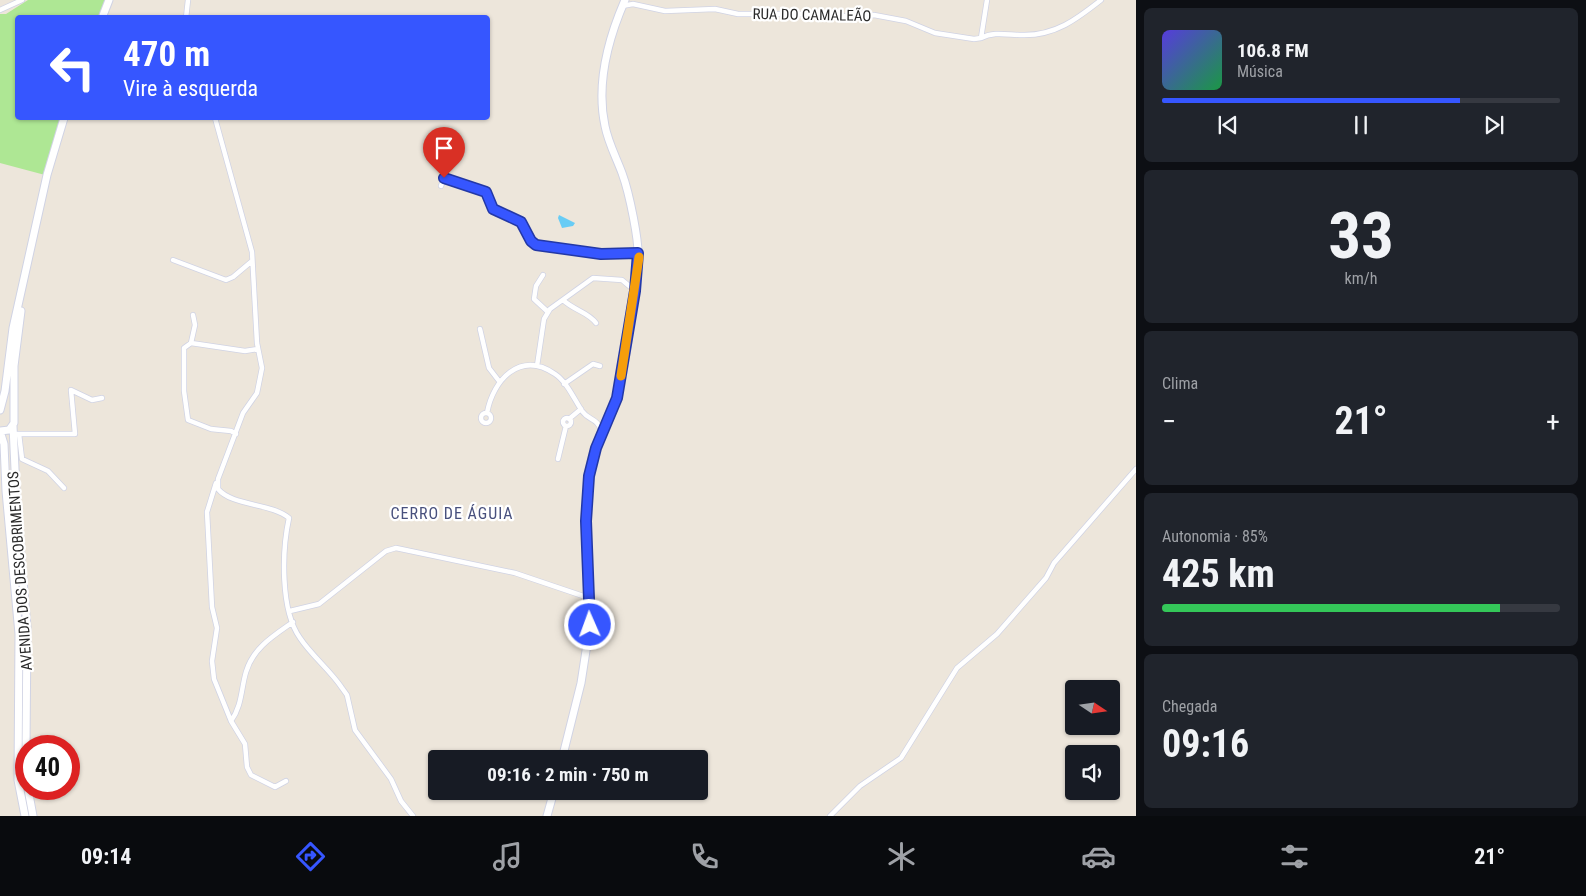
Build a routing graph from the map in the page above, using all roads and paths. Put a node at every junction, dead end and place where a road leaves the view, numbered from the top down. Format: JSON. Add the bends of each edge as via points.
{"nodes":[{"id":1,"x":22,"y":0,"type":"edge"},
{"id":2,"x":109,"y":0,"type":"edge"},
{"id":3,"x":188,"y":0,"type":"edge"},
{"id":4,"x":987,"y":0,"type":"edge"},
{"id":5,"x":1101,"y":0,"type":"edge"},
{"id":6,"x":625,"y":2,"type":"edge"},
{"id":7,"x":633,"y":4,"type":"junction"},
{"id":8,"x":0,"y":10,"type":"edge"},
{"id":9,"x":103,"y":15,"type":"edge"},
{"id":10,"x":186,"y":15,"type":"edge"},
{"id":11,"x":980,"y":38,"type":"junction"},
{"id":12,"x":63,"y":120,"type":"edge"},
{"id":13,"x":216,"y":120,"type":"edge"},
{"id":14,"x":441,"y":186,"type":"dead end"},
{"id":15,"x":638,"y":253,"type":"junction"},
{"id":16,"x":173,"y":260,"type":"dead end"},
{"id":17,"x":28,"y":261,"type":"junction"},
{"id":18,"x":252,"y":261,"type":"junction"},
{"id":19,"x":637,"y":273,"type":"junction"},
{"id":20,"x":543,"y":275,"type":"dead end"},
{"id":21,"x":622,"y":280,"type":"junction"},
{"id":22,"x":635,"y":291,"type":"junction"},
{"id":23,"x":563,"y":300,"type":"junction"},
{"id":24,"x":548,"y":312,"type":"junction"},
{"id":25,"x":193,"y":315,"type":"dead end"},
{"id":26,"x":596,"y":323,"type":"dead end"},
{"id":27,"x":480,"y":329,"type":"dead end"},
{"id":28,"x":191,"y":343,"type":"junction"},
{"id":29,"x":258,"y":349,"type":"junction"},
{"id":30,"x":593,"y":356,"type":"dead end"},
{"id":31,"x":593,"y":364,"type":"junction"},
{"id":32,"x":537,"y":366,"type":"junction"},
{"id":33,"x":600,"y":366,"type":"dead end"},
{"id":34,"x":499,"y":381,"type":"junction"},
{"id":35,"x":564,"y":384,"type":"junction"},
{"id":36,"x":102,"y":398,"type":"dead end"},
{"id":37,"x":581,"y":409,"type":"junction"},
{"id":38,"x":0,"y":411,"type":"edge"},
{"id":39,"x":487,"y":413,"type":"dead end"},
{"id":40,"x":610,"y":416,"type":"junction"},
{"id":41,"x":596,"y":420,"type":"junction"},
{"id":42,"x":13,"y":422,"type":"junction"},
{"id":43,"x":0,"y":431,"type":"edge"},
{"id":44,"x":602,"y":432,"type":"junction"},
{"id":45,"x":16,"y":434,"type":"junction"},
{"id":46,"x":236,"y":434,"type":"junction"},
{"id":47,"x":558,"y":459,"type":"dead end"},
{"id":48,"x":1136,"y":468,"type":"edge"},
{"id":49,"x":218,"y":480,"type":"junction"},
{"id":50,"x":64,"y":488,"type":"dead end"},
{"id":51,"x":212,"y":491,"type":"junction"},
{"id":52,"x":226,"y":496,"type":"junction"},
{"id":53,"x":589,"y":598,"type":"junction"},
{"id":54,"x":290,"y":611,"type":"junction"},
{"id":55,"x":292,"y":622,"type":"junction"},
{"id":56,"x":231,"y":720,"type":"junction"},
{"id":57,"x":26,"y":735,"type":"edge"},
{"id":58,"x":564,"y":750,"type":"edge"},
{"id":59,"x":286,"y":781,"type":"dead end"},
{"id":60,"x":30,"y":800,"type":"edge"},
{"id":61,"x":551,"y":800,"type":"edge"},
{"id":62,"x":25,"y":816,"type":"edge"},
{"id":63,"x":33,"y":816,"type":"edge"},
{"id":64,"x":413,"y":816,"type":"edge"},
{"id":65,"x":547,"y":816,"type":"edge"},
{"id":66,"x":830,"y":816,"type":"edge"}],
"edges":[{"from":1,"to":8,"type":"street"},
{"from":2,"to":9,"type":"main road"},
{"from":3,"to":10,"type":"street"},
{"from":4,"to":11,"type":"street"},
{"from":5,"to":11,"type":"street","name":"RUA DO CAMALEÃO","via":[[1061,29],[1022,35],[992,34]]},
{"from":6,"to":7,"type":"street"},
{"from":6,"to":7,"type":"street"},
{"from":6,"to":15,"type":"main road","via":[[604,71],[603,113],[609,141],[625,182]]},
{"from":7,"to":11,"type":"street","name":"RUA DO CAMALEÃO","via":[[665,11],[715,9],[738,14],[847,18],[874,15],[906,21],[941,34]]},
{"from":12,"to":17,"type":"main road","via":[[47,175]]},
{"from":13,"to":18,"type":"street"},
{"from":14,"to":15,"type":"street","via":[[444,178],[486,192],[493,209],[521,222],[536,245],[601,254]]},
{"from":15,"to":19,"type":"main road"},
{"from":16,"to":18,"type":"street","via":[[226,280]]},
{"from":17,"to":38,"type":"main road"},
{"from":17,"to":42,"type":"main road","name":"AVENIDA DOS DESCOBRIMENTOS","via":[[14,366]]},
{"from":18,"to":29,"type":"street"},
{"from":19,"to":21,"type":"street"},
{"from":19,"to":22,"type":"main road"},
{"from":20,"to":24,"type":"street","via":[[536,286],[534,299]]},
{"from":21,"to":22,"type":"street"},
{"from":21,"to":23,"type":"street","via":[[593,278]]},
{"from":22,"to":40,"type":"main road","via":[[620,385]]},
{"from":23,"to":24,"type":"street"},
{"from":23,"to":26,"type":"street"},
{"from":24,"to":32,"type":"street","via":[[544,319]]},
{"from":25,"to":28,"type":"street","via":[[195,324]]},
{"from":27,"to":34,"type":"street","via":[[489,368]]},
{"from":28,"to":29,"type":"street","via":[[245,351]]},
{"from":28,"to":46,"type":"street","via":[[184,348],[183,362],[188,420]]},
{"from":29,"to":46,"type":"street","via":[[262,368],[260,385],[243,412]]},
{"from":30,"to":31,"type":"street"},
{"from":31,"to":33,"type":"street"},
{"from":31,"to":35,"type":"street"},
{"from":32,"to":34,"type":"street","via":[[514,369]]},
{"from":32,"to":35,"type":"street","via":[[556,375]]},
{"from":34,"to":39,"type":"street"},
{"from":35,"to":37,"type":"street"},
{"from":36,"to":45,"type":"street","via":[[92,400],[71,390],[75,434]]},
{"from":37,"to":41,"type":"street"},
{"from":37,"to":47,"type":"street","via":[[564,421],[566,426]]},
{"from":38,"to":42,"type":"main road","via":[[7,413]]},
{"from":40,"to":41,"type":"street"},
{"from":40,"to":44,"type":"main road"},
{"from":41,"to":44,"type":"street"},
{"from":42,"to":43,"type":"main road","via":[[6,431]]},
{"from":42,"to":45,"type":"main road","name":"AVENIDA DOS DESCOBRIMENTOS"},
{"from":43,"to":62,"type":"main road","name":"AVENIDA DOS DESCOBRIMENTOS","via":[[4,444],[19,634],[18,780]]},
{"from":44,"to":53,"type":"main road","via":[[592,460],[586,505]]},
{"from":45,"to":50,"type":"street","via":[[22,459],[48,471]]},
{"from":45,"to":57,"type":"main road","name":"AVENIDA DOS DESCOBRIMENTOS","via":[[27,636]]},
{"from":46,"to":49,"type":"street"},
{"from":48,"to":66,"type":"street","via":[[1054,564],[1046,578],[996,634],[953,673],[901,758],[860,786]]},
{"from":49,"to":51,"type":"street"},
{"from":49,"to":52,"type":"street","via":[[218,489]]},
{"from":51,"to":52,"type":"street"},
{"from":51,"to":56,"type":"street","via":[[207,506],[212,607],[217,628],[212,669]]},
{"from":52,"to":54,"type":"street","via":[[289,518],[283,569]]},
{"from":53,"to":54,"type":"street","via":[[516,573],[396,548],[386,551],[319,604]]},
{"from":53,"to":58,"type":"main road","via":[[586,659]]},
{"from":54,"to":55,"type":"street"},
{"from":55,"to":56,"type":"street","via":[[259,648],[250,661],[239,706]]},
{"from":55,"to":64,"type":"street","via":[[299,638],[346,694],[355,730]]},
{"from":56,"to":59,"type":"street","via":[[245,744],[251,775],[275,787]]},
{"from":60,"to":63,"type":"main road"},
{"from":61,"to":65,"type":"main road"}]}
